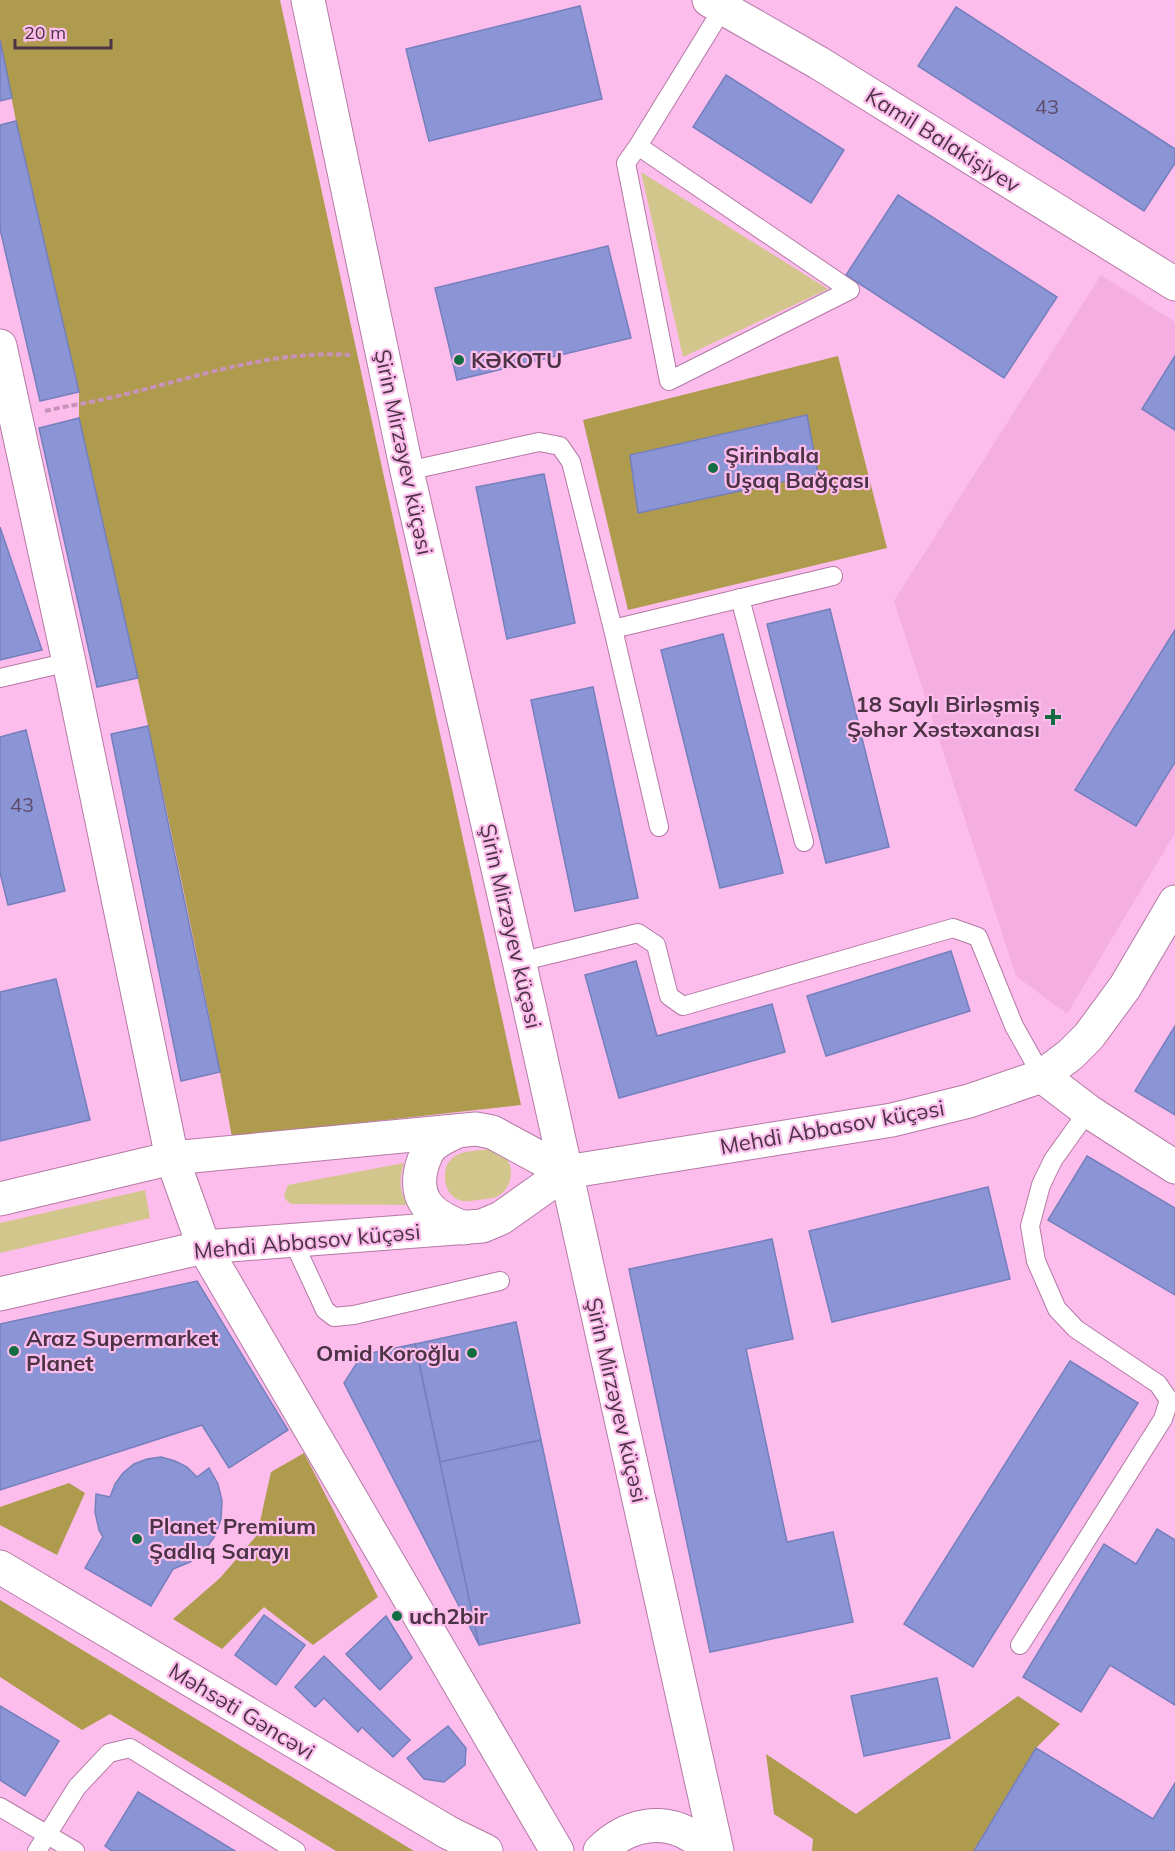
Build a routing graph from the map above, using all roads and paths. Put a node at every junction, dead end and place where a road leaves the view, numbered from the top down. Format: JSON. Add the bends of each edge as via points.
{"nodes":[{"id":1,"x":308,"y":0,"type":"edge"},
{"id":2,"x":716,"y":4,"type":"edge"},
{"id":3,"x":638,"y":146,"type":"junction"},
{"id":4,"x":1175,"y":284,"type":"edge"},
{"id":5,"x":0,"y":346,"type":"edge"},
{"id":6,"x":383,"y":358,"type":"junction"},
{"id":7,"x":12,"y":439,"type":"edge"},
{"id":8,"x":407,"y":471,"type":"junction"},
{"id":9,"x":833,"y":576,"type":"dead end"},
{"id":10,"x":740,"y":598,"type":"junction"},
{"id":11,"x":613,"y":629,"type":"junction"},
{"id":12,"x":69,"y":662,"type":"junction"},
{"id":13,"x":0,"y":678,"type":"edge"},
{"id":14,"x":659,"y":827,"type":"dead end"},
{"id":15,"x":804,"y":842,"type":"dead end"},
{"id":16,"x":1175,"y":902,"type":"edge"},
{"id":17,"x":519,"y":962,"type":"junction"},
{"id":18,"x":1042,"y":1076,"type":"junction"},
{"id":19,"x":1088,"y":1112,"type":"junction"},
{"id":20,"x":458,"y":1131,"type":"junction"},
{"id":21,"x":172,"y":1158,"type":"junction"},
{"id":22,"x":1175,"y":1167,"type":"edge"},
{"id":23,"x":567,"y":1172,"type":"junction"},
{"id":24,"x":0,"y":1199,"type":"edge"},
{"id":25,"x":464,"y":1228,"type":"junction"},
{"id":26,"x":293,"y":1241,"type":"junction"},
{"id":27,"x":204,"y":1247,"type":"junction"},
{"id":28,"x":500,"y":1281,"type":"dead end"},
{"id":29,"x":0,"y":1294,"type":"edge"},
{"id":30,"x":0,"y":1567,"type":"edge"},
{"id":31,"x":1020,"y":1645,"type":"dead end"},
{"id":32,"x":0,"y":1807,"type":"edge"},
{"id":33,"x":48,"y":1834,"type":"junction"},
{"id":34,"x":37,"y":1851,"type":"edge"},
{"id":35,"x":75,"y":1851,"type":"edge"},
{"id":36,"x":296,"y":1851,"type":"edge"},
{"id":37,"x":486,"y":1851,"type":"edge"},
{"id":38,"x":557,"y":1851,"type":"edge"},
{"id":39,"x":600,"y":1851,"type":"edge"},
{"id":40,"x":709,"y":1851,"type":"edge"},
{"id":41,"x":717,"y":1851,"type":"edge"}],
"edges":[{"from":1,"to":6,"type":"street","name":"Şirin Mirzəyev küçəsi"},
{"from":2,"to":3,"type":"lane"},
{"from":2,"to":4,"type":"street","name":"Kamil Balakişiyev","via":[[819,63]]},
{"from":3,"to":3,"type":"lane","via":[[696,185],[850,290],[669,381],[626,163]]},
{"from":5,"to":7,"type":"street"},
{"from":6,"to":7,"type":"path","via":[[293,355],[236,366],[123,395]]},
{"from":6,"to":8,"type":"street","name":"Şirin Mirzəyev küçəsi"},
{"from":7,"to":12,"type":"street"},
{"from":8,"to":11,"type":"lane","via":[[539,442],[560,446],[571,462]]},
{"from":8,"to":17,"type":"street","name":"Şirin Mirzəyev küçəsi"},
{"from":9,"to":10,"type":"lane"},
{"from":10,"to":11,"type":"lane"},
{"from":10,"to":15,"type":"lane"},
{"from":11,"to":14,"type":"lane"},
{"from":12,"to":13,"type":"lane"},
{"from":12,"to":21,"type":"street"},
{"from":16,"to":18,"type":"street","name":"Mehdi Abbasov küçəsi","via":[[1125,987],[1089,1036]]},
{"from":17,"to":18,"type":"lane","via":[[638,933],[656,945],[669,996],[683,1006],[953,928],[978,936],[1014,1026]]},
{"from":17,"to":23,"type":"street","name":"Şirin Mirzəyev küçəsi"},
{"from":18,"to":19,"type":"street"},
{"from":18,"to":23,"type":"street","name":"Mehdi Abbasov küçəsi","via":[[969,1101],[892,1120]]},
{"from":19,"to":22,"type":"street"},
{"from":19,"to":31,"type":"lane","via":[[1053,1160],[1041,1185],[1030,1226],[1036,1260],[1057,1309],[1076,1329],[1158,1384],[1169,1400],[1162,1419]]},
{"from":20,"to":21,"type":"street"},
{"from":20,"to":23,"type":"street","via":[[492,1132]]},
{"from":20,"to":25,"type":"street","via":[[430,1149],[421,1168],[419,1185],[422,1198],[432,1211]]},
{"from":21,"to":24,"type":"street"},
{"from":21,"to":27,"type":"street"},
{"from":23,"to":25,"type":"street","name":"Mehdi Abbasov küçəsi","via":[[501,1218]]},
{"from":23,"to":41,"type":"street","name":"Şirin Mirzəyev küçəsi"},
{"from":25,"to":26,"type":"street","name":"Mehdi Abbasov küçəsi"},
{"from":26,"to":27,"type":"street","name":"Mehdi Abbasov küçəsi"},
{"from":26,"to":28,"type":"lane","via":[[325,1310],[334,1317]]},
{"from":27,"to":29,"type":"street","name":"Mehdi Abbasov küçəsi"},
{"from":27,"to":38,"type":"street"},
{"from":30,"to":37,"type":"street","name":"Məhsəti Gəncəvi","via":[[449,1833]]},
{"from":32,"to":33,"type":"lane"},
{"from":33,"to":34,"type":"lane"},
{"from":33,"to":35,"type":"lane"},
{"from":33,"to":36,"type":"lane","via":[[77,1787],[109,1753],[130,1748]]},
{"from":39,"to":40,"type":"street","via":[[612,1839],[632,1829],[654,1825],[676,1828],[696,1838]]}]}
